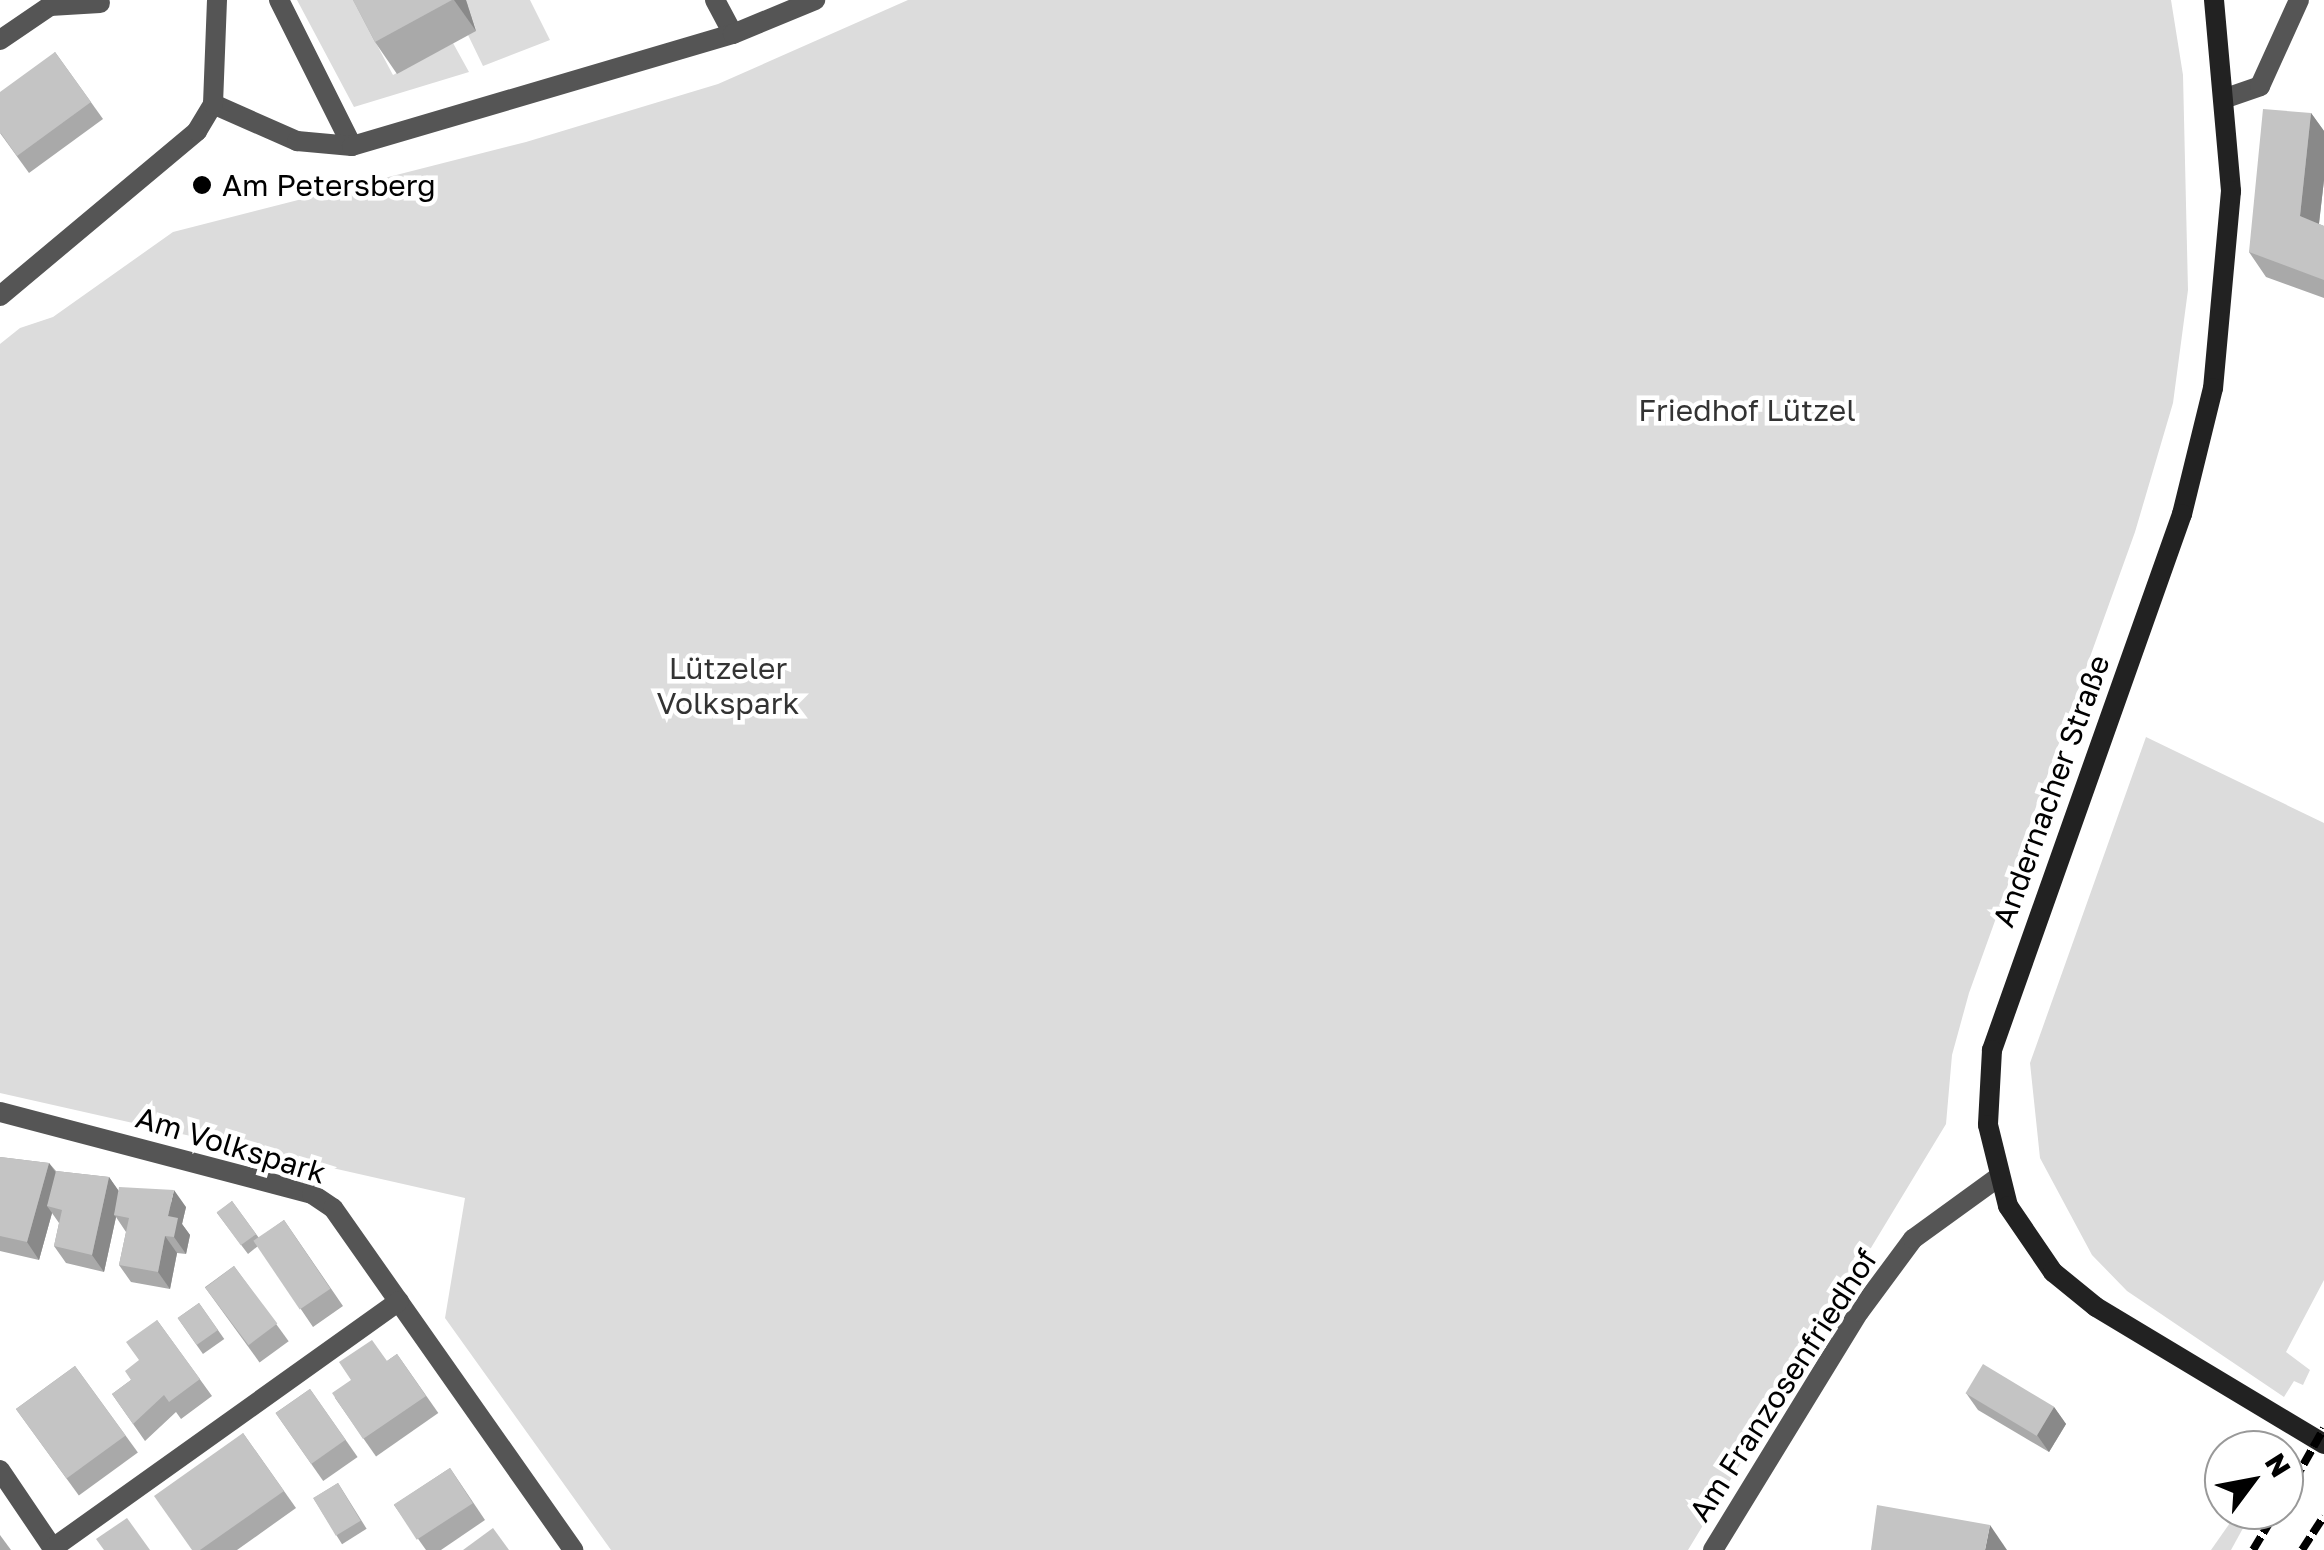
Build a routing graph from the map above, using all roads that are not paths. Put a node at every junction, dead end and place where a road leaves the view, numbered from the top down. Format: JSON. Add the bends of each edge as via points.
{"nodes":[{"id":1,"x":217,"y":0,"type":"edge"},
{"id":2,"x":279,"y":0,"type":"edge"},
{"id":3,"x":715,"y":0,"type":"edge"},
{"id":4,"x":815,"y":0,"type":"edge"},
{"id":5,"x":2214,"y":0,"type":"edge"},
{"id":6,"x":2299,"y":0,"type":"edge"},
{"id":7,"x":100,"y":4,"type":"dead end"},
{"id":8,"x":734,"y":34,"type":"junction"},
{"id":9,"x":0,"y":40,"type":"edge"},
{"id":10,"x":2226,"y":98,"type":"junction"},
{"id":11,"x":213,"y":104,"type":"junction"},
{"id":12,"x":352,"y":146,"type":"junction"},
{"id":13,"x":0,"y":296,"type":"edge"},
{"id":14,"x":0,"y":1112,"type":"edge"},
{"id":15,"x":1996,"y":1178,"type":"junction"},
{"id":16,"x":399,"y":1301,"type":"junction"},
{"id":17,"x":2324,"y":1444,"type":"edge"},
{"id":18,"x":0,"y":1470,"type":"edge"},
{"id":19,"x":53,"y":1549,"type":"edge"},
{"id":20,"x":573,"y":1550,"type":"edge"},
{"id":21,"x":1713,"y":1550,"type":"edge"}],
"edges":[{"from":1,"to":11,"type":"street"},
{"from":2,"to":12,"type":"street"},
{"from":3,"to":8,"type":"street"},
{"from":4,"to":8,"type":"street"},
{"from":5,"to":10,"type":"main road","name":"Andernacher Straße"},
{"from":6,"to":10,"type":"street","via":[[2260,86]]},
{"from":7,"to":9,"type":"street","via":[[50,6]]},
{"from":8,"to":12,"type":"street"},
{"from":10,"to":15,"type":"main road","name":"Andernacher Straße","via":[[2229,239],[2214,388],[2182,514],[1992,1050],[1988,1125]]},
{"from":11,"to":12,"type":"street","via":[[297,141]]},
{"from":11,"to":13,"type":"street","via":[[160,168]]},
{"from":14,"to":16,"type":"street","name":"Am Volkspark","via":[[312,1194],[333,1208]]},
{"from":15,"to":17,"type":"main road","name":"Andernacher Straße","via":[[2025,1236],[2067,1284]]},
{"from":15,"to":21,"type":"street","name":"Am Franzosenfriedhof","via":[[1913,1240],[1860,1312]]},
{"from":16,"to":19,"type":"street"},
{"from":16,"to":20,"type":"street","name":"Am Volkspark"},
{"from":18,"to":19,"type":"street"}]}
